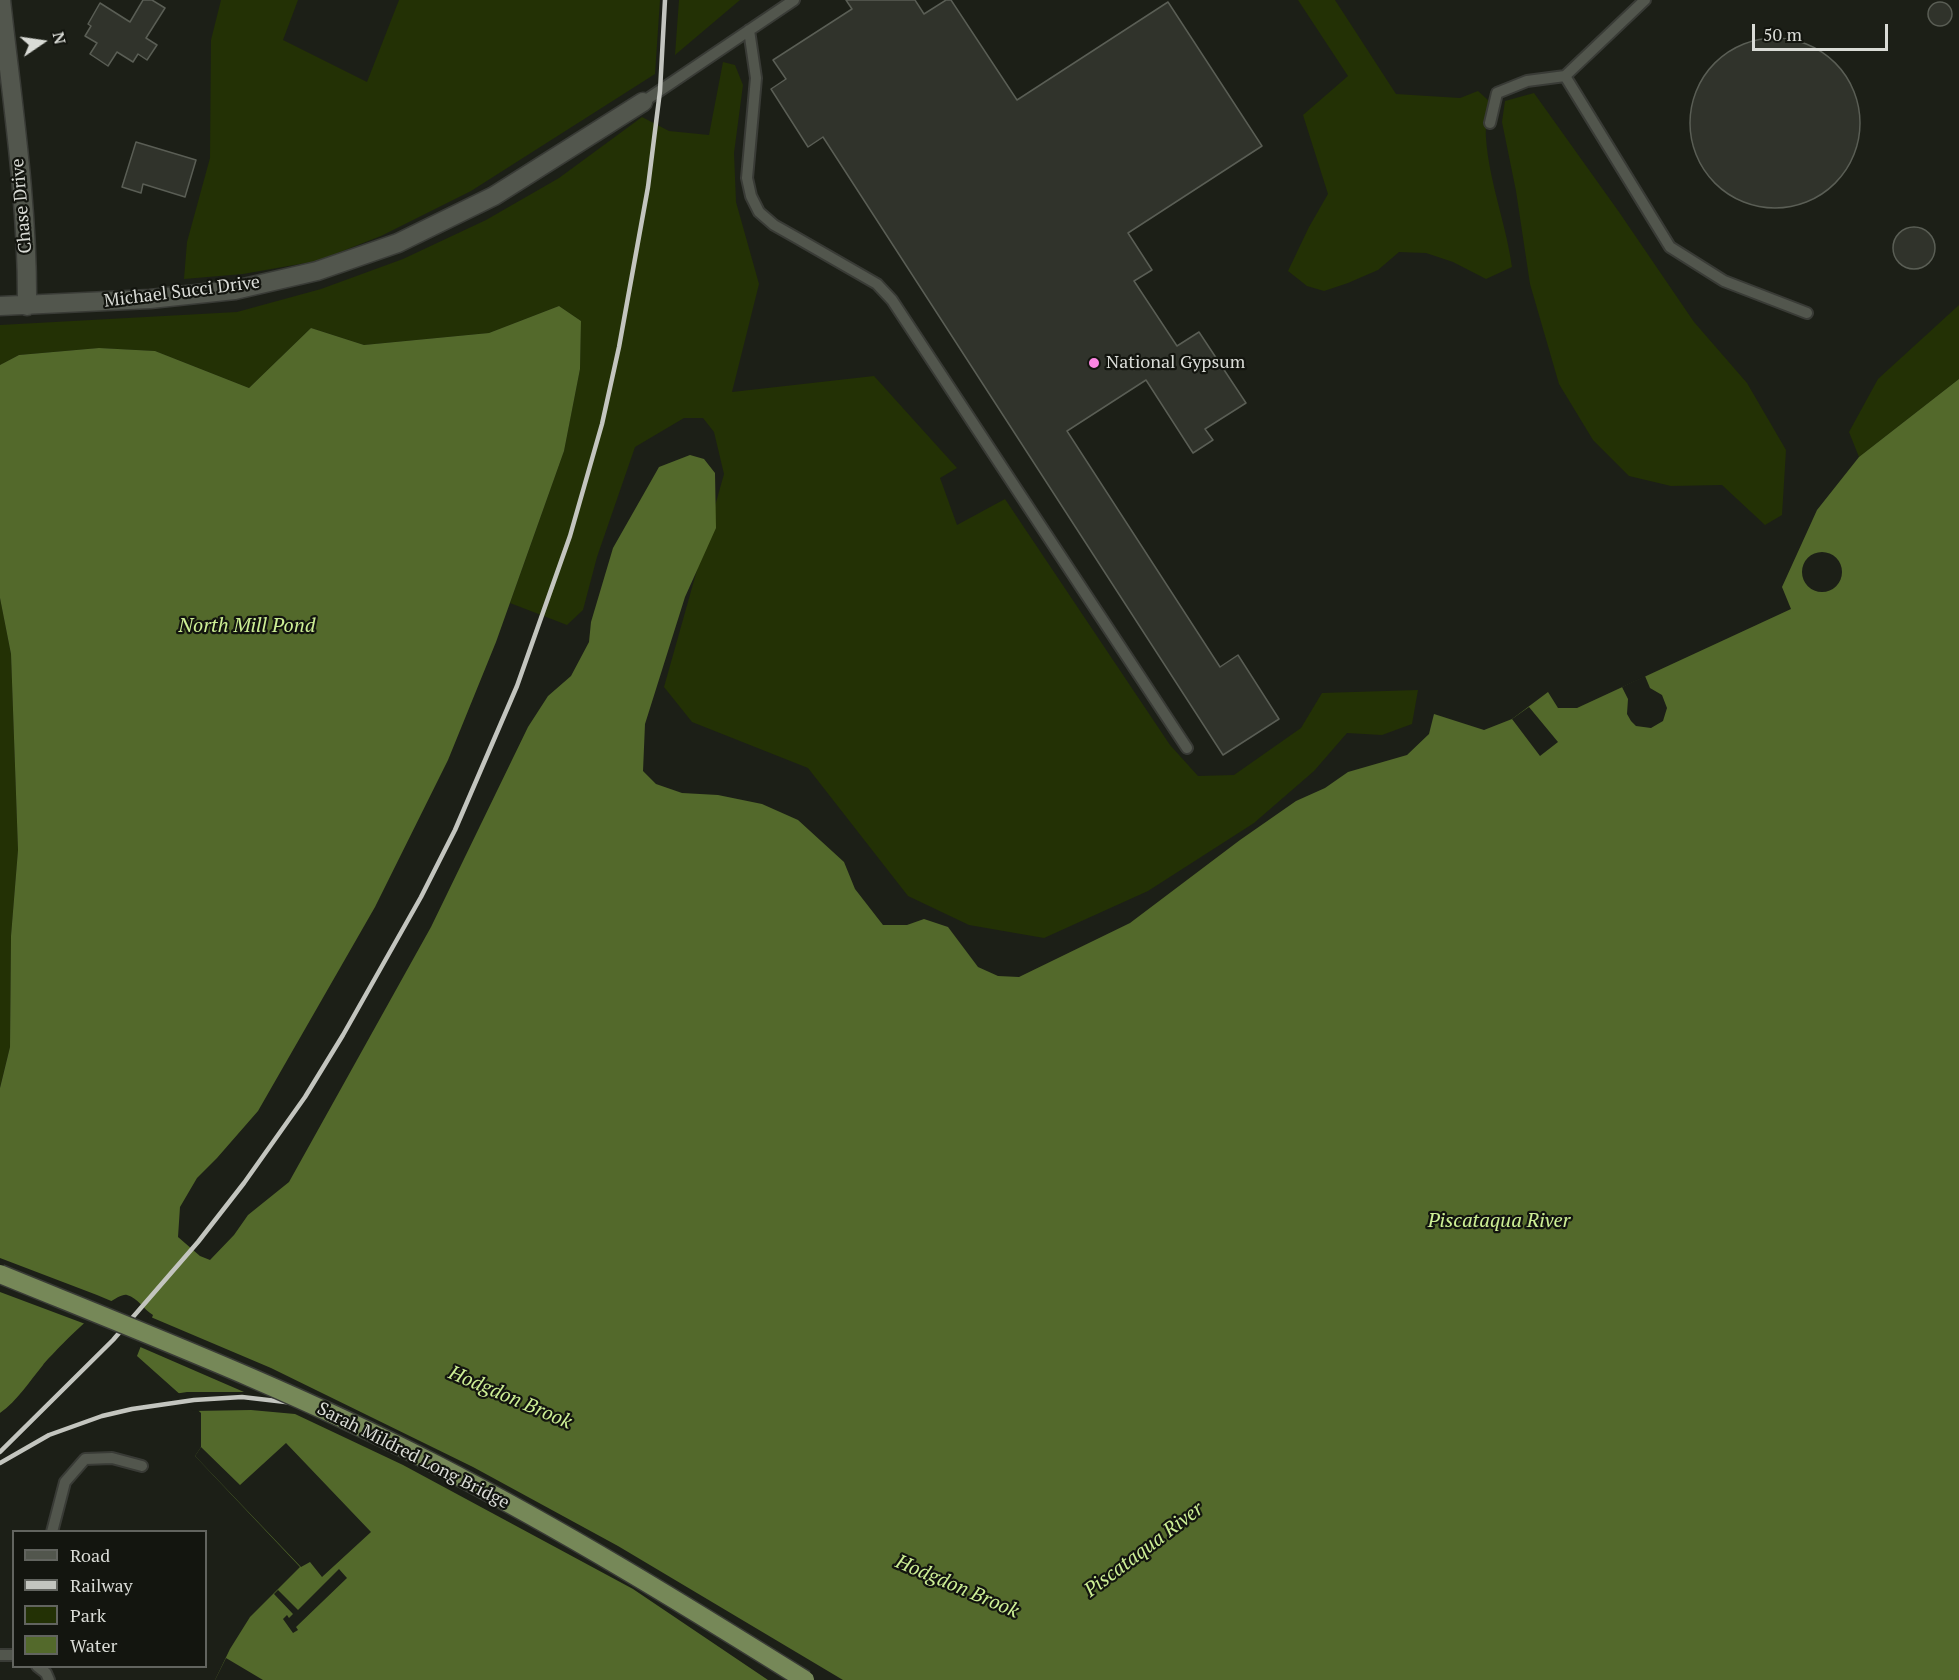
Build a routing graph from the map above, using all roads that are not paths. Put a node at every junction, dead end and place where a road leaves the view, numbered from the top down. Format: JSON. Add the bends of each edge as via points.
{"nodes":[{"id":1,"x":1,"y":0,"type":"edge"},
{"id":2,"x":795,"y":0,"type":"edge"},
{"id":3,"x":1646,"y":0,"type":"edge"},
{"id":4,"x":750,"y":30,"type":"junction"},
{"id":5,"x":1565,"y":76,"type":"junction"},
{"id":6,"x":643,"y":102,"type":"joint"},
{"id":7,"x":1490,"y":123,"type":"dead end"},
{"id":8,"x":0,"y":306,"type":"edge"},
{"id":9,"x":27,"y":306,"type":"junction"},
{"id":10,"x":1807,"y":313,"type":"dead end"},
{"id":11,"x":1187,"y":748,"type":"dead end"},
{"id":12,"x":0,"y":1274,"type":"edge"},
{"id":13,"x":142,"y":1466,"type":"dead end"},
{"id":14,"x":53,"y":1530,"type":"edge"},
{"id":15,"x":40,"y":1668,"type":"edge"},
{"id":16,"x":49,"y":1680,"type":"edge"},
{"id":17,"x":805,"y":1680,"type":"edge"}],
"edges":[{"from":1,"to":9,"type":"street","name":"Chase Drive","via":[[22,196]]},
{"from":2,"to":4,"type":"lane"},
{"from":3,"to":5,"type":"lane"},
{"from":4,"to":6,"type":"lane"},
{"from":4,"to":11,"type":"lane","via":[[756,78],[747,178],[759,212],[877,284],[892,300]]},
{"from":5,"to":7,"type":"lane","via":[[1527,81],[1497,93]]},
{"from":5,"to":10,"type":"lane","via":[[1670,247],[1724,281]]},
{"from":6,"to":9,"type":"street","name":"Michael Succi Drive","via":[[494,196],[398,243],[317,271],[235,290]]},
{"from":8,"to":9,"type":"street","name":"Michael Succi Drive"},
{"from":12,"to":17,"type":"main road","name":"Sarah Mildred Long Bridge","bridge":true,"via":[[224,1365],[436,1464],[663,1592]]},
{"from":13,"to":14,"type":"lane","via":[[112,1458],[85,1459],[65,1482]]},
{"from":15,"to":16,"type":"lane"}]}
